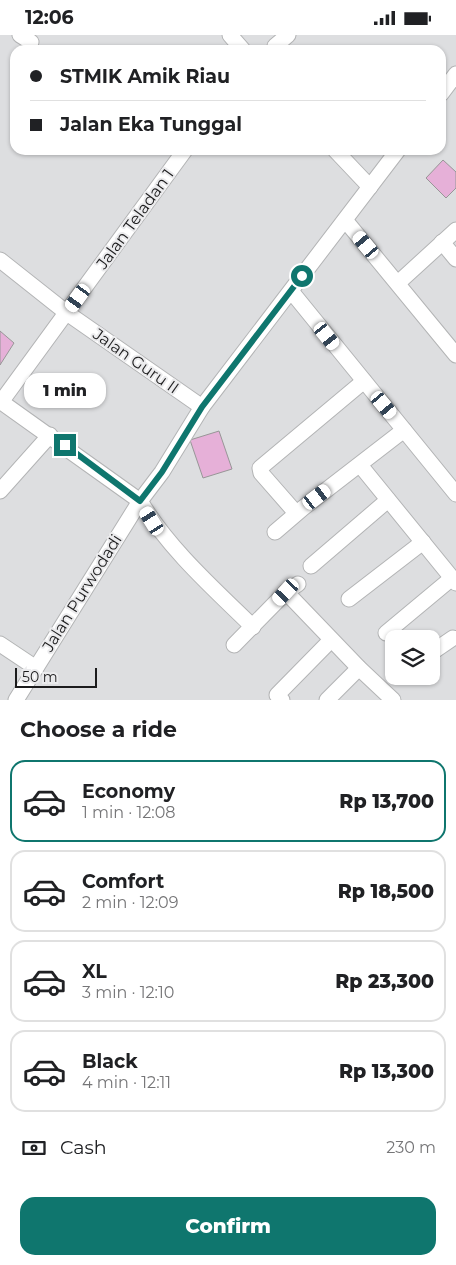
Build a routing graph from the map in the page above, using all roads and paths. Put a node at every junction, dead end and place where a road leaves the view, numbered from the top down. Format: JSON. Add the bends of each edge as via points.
{"nodes":[{"id":1,"x":230,"y":35,"type":"edge"},
{"id":2,"x":288,"y":35,"type":"edge"},
{"id":3,"x":239,"y":45,"type":"edge"},
{"id":4,"x":276,"y":45,"type":"edge"},
{"id":5,"x":456,"y":75,"type":"edge"},
{"id":6,"x":446,"y":88,"type":"edge"},
{"id":7,"x":181,"y":155,"type":"edge"},
{"id":8,"x":340,"y":155,"type":"edge"},
{"id":9,"x":394,"y":155,"type":"edge"},
{"id":10,"x":370,"y":187,"type":"junction"},
{"id":11,"x":345,"y":220,"type":"junction"},
{"id":12,"x":456,"y":230,"type":"edge"},
{"id":13,"x":442,"y":243,"type":"junction"},
{"id":14,"x":456,"y":259,"type":"edge"},
{"id":15,"x":0,"y":260,"type":"edge"},
{"id":16,"x":398,"y":283,"type":"junction"},
{"id":17,"x":291,"y":291,"type":"junction"},
{"id":18,"x":67,"y":313,"type":"junction"},
{"id":19,"x":456,"y":355,"type":"edge"},
{"id":20,"x":364,"y":381,"type":"junction"},
{"id":21,"x":0,"y":402,"type":"edge"},
{"id":22,"x":202,"y":407,"type":"junction"},
{"id":23,"x":404,"y":430,"type":"junction"},
{"id":24,"x":50,"y":435,"type":"junction"},
{"id":25,"x":360,"y":465,"type":"junction"},
{"id":26,"x":0,"y":491,"type":"edge"},
{"id":27,"x":456,"y":494,"type":"edge"},
{"id":28,"x":388,"y":500,"type":"junction"},
{"id":29,"x":140,"y":501,"type":"junction"},
{"id":30,"x":296,"y":513,"type":"junction"},
{"id":31,"x":276,"y":532,"type":"dead end"},
{"id":32,"x":423,"y":543,"type":"junction"},
{"id":33,"x":311,"y":565,"type":"dead end"},
{"id":34,"x":454,"y":581,"type":"edge"},
{"id":35,"x":349,"y":599,"type":"dead end"},
{"id":36,"x":253,"y":627,"type":"junction"},
{"id":37,"x":390,"y":630,"type":"edge"},
{"id":38,"x":331,"y":640,"type":"junction"},
{"id":39,"x":455,"y":641,"type":"edge"},
{"id":40,"x":0,"y":644,"type":"edge"},
{"id":41,"x":234,"y":645,"type":"dead end"},
{"id":42,"x":440,"y":648,"type":"edge"},
{"id":43,"x":36,"y":668,"type":"junction"},
{"id":44,"x":359,"y":668,"type":"junction"},
{"id":45,"x":16,"y":700,"type":"edge"},
{"id":46,"x":282,"y":700,"type":"edge"},
{"id":47,"x":327,"y":700,"type":"edge"},
{"id":48,"x":393,"y":700,"type":"edge"}],
"edges":[{"from":1,"to":3,"type":"street"},
{"from":2,"to":4,"type":"street"},
{"from":5,"to":6,"type":"street"},
{"from":7,"to":18,"type":"street","name":"Jalan Teladan 1"},
{"from":8,"to":10,"type":"street"},
{"from":9,"to":10,"type":"street","name":"Jalan Purwodadi"},
{"from":10,"to":11,"type":"street","name":"Jalan Purwodadi"},
{"from":11,"to":16,"type":"street"},
{"from":11,"to":17,"type":"street","name":"Jalan Purwodadi"},
{"from":12,"to":13,"type":"street"},
{"from":13,"to":14,"type":"street"},
{"from":13,"to":16,"type":"street"},
{"from":15,"to":18,"type":"street","name":"Jalan Guru II"},
{"from":16,"to":19,"type":"street"},
{"from":17,"to":20,"type":"street"},
{"from":17,"to":22,"type":"street","name":"Jalan Purwodadi"},
{"from":18,"to":21,"type":"street","name":"Jalan Teladan 1"},
{"from":18,"to":22,"type":"street","name":"Jalan Guru II"},
{"from":20,"to":23,"type":"street"},
{"from":20,"to":30,"type":"street","via":[[260,468],[260,473]]},
{"from":21,"to":24,"type":"street"},
{"from":22,"to":29,"type":"street","name":"Jalan Purwodadi"},
{"from":23,"to":25,"type":"street"},
{"from":23,"to":27,"type":"street"},
{"from":24,"to":26,"type":"street"},
{"from":24,"to":29,"type":"street"},
{"from":25,"to":28,"type":"street"},
{"from":25,"to":30,"type":"street"},
{"from":28,"to":32,"type":"street"},
{"from":28,"to":33,"type":"street"},
{"from":29,"to":36,"type":"street","via":[[152,521],[203,578]]},
{"from":29,"to":43,"type":"street","name":"Jalan Purwodadi"},
{"from":30,"to":31,"type":"street"},
{"from":32,"to":34,"type":"street"},
{"from":32,"to":35,"type":"street"},
{"from":34,"to":37,"type":"street"},
{"from":36,"to":38,"type":"street","via":[[292,588]]},
{"from":36,"to":41,"type":"street"},
{"from":38,"to":44,"type":"street"},
{"from":38,"to":46,"type":"street","via":[[277,695]]},
{"from":39,"to":42,"type":"street"},
{"from":40,"to":43,"type":"street"},
{"from":43,"to":45,"type":"street","name":"Jalan Purwodadi"},
{"from":44,"to":47,"type":"street"},
{"from":44,"to":48,"type":"street"}]}
